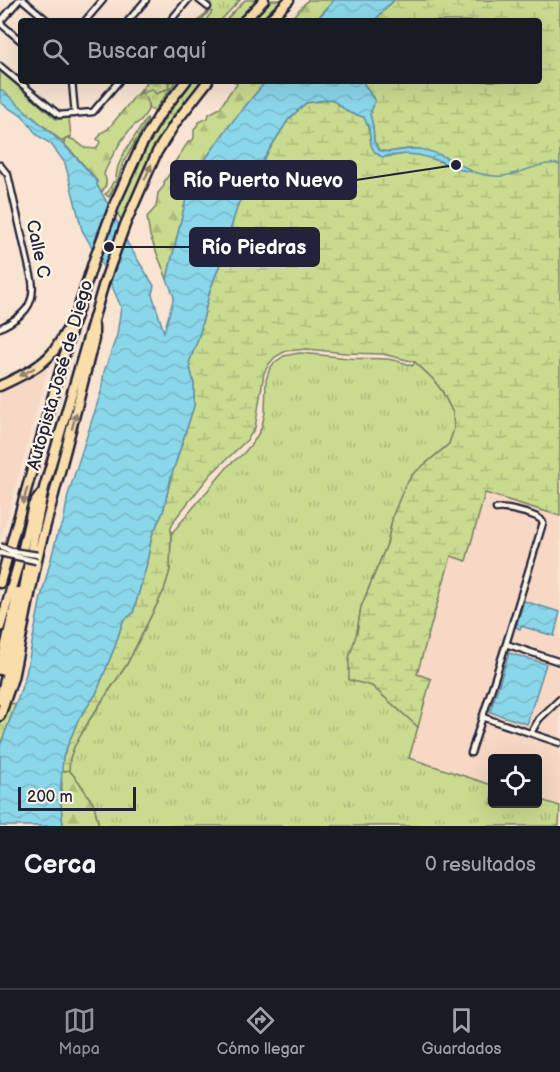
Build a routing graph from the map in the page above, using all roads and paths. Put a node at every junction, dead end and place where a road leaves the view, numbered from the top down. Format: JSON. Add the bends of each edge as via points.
{"nodes":[{"id":1,"x":19,"y":0,"type":"edge"},
{"id":2,"x":23,"y":0,"type":"edge"},
{"id":3,"x":103,"y":0,"type":"edge"},
{"id":4,"x":146,"y":0,"type":"edge"},
{"id":5,"x":188,"y":0,"type":"edge"},
{"id":6,"x":199,"y":0,"type":"edge"},
{"id":7,"x":264,"y":0,"type":"edge"},
{"id":8,"x":289,"y":0,"type":"edge"},
{"id":9,"x":208,"y":7,"type":"dead end"},
{"id":10,"x":44,"y":18,"type":"edge"},
{"id":11,"x":88,"y":18,"type":"edge"},
{"id":12,"x":131,"y":18,"type":"edge"},
{"id":13,"x":173,"y":18,"type":"edge"},
{"id":14,"x":247,"y":18,"type":"edge"},
{"id":15,"x":271,"y":18,"type":"edge"},
{"id":16,"x":0,"y":23,"type":"edge"},
{"id":17,"x":18,"y":38,"type":"edge"},
{"id":18,"x":0,"y":66,"type":"edge"},
{"id":19,"x":18,"y":81,"type":"edge"},
{"id":20,"x":21,"y":84,"type":"edge"},
{"id":21,"x":72,"y":84,"type":"edge"},
{"id":22,"x":116,"y":84,"type":"edge"},
{"id":23,"x":184,"y":84,"type":"edge"},
{"id":24,"x":206,"y":84,"type":"edge"},
{"id":25,"x":75,"y":114,"type":"junction"},
{"id":26,"x":0,"y":165,"type":"edge"},
{"id":27,"x":94,"y":314,"type":"junction"},
{"id":28,"x":75,"y":319,"type":"junction"},
{"id":29,"x":0,"y":328,"type":"edge"},
{"id":30,"x":0,"y":386,"type":"edge"},
{"id":31,"x":44,"y":488,"type":"junction"},
{"id":32,"x":495,"y":509,"type":"dead end"},
{"id":33,"x":33,"y":541,"type":"junction"},
{"id":34,"x":0,"y":546,"type":"edge"},
{"id":35,"x":0,"y":553,"type":"edge"},
{"id":36,"x":37,"y":558,"type":"junction"},
{"id":37,"x":0,"y":583,"type":"edge"},
{"id":38,"x":0,"y":627,"type":"edge"},
{"id":39,"x":506,"y":644,"type":"junction"},
{"id":40,"x":560,"y":662,"type":"edge"},
{"id":41,"x":0,"y":670,"type":"edge"},
{"id":42,"x":560,"y":699,"type":"edge"},
{"id":43,"x":0,"y":700,"type":"edge"},
{"id":44,"x":0,"y":716,"type":"edge"},
{"id":45,"x":482,"y":717,"type":"junction"},
{"id":46,"x":531,"y":733,"type":"junction"},
{"id":47,"x":560,"y":743,"type":"edge"},
{"id":48,"x":471,"y":753,"type":"dead end"}],
"edges":[{"from":1,"to":16,"type":"street"},
{"from":2,"to":10,"type":"street"},
{"from":3,"to":11,"type":"street"},
{"from":4,"to":12,"type":"street"},
{"from":5,"to":13,"type":"street"},
{"from":6,"to":9,"type":"street"},
{"from":7,"to":14,"type":"highway"},
{"from":8,"to":15,"type":"highway"},
{"from":16,"to":17,"type":"street"},
{"from":18,"to":19,"type":"street"},
{"from":20,"to":25,"type":"street","via":[[57,115]]},
{"from":21,"to":25,"type":"street"},
{"from":22,"to":25,"type":"street","via":[[93,112]]},
{"from":23,"to":28,"type":"highway","name":"Autopista José de Diego","via":[[141,146],[115,202]]},
{"from":27,"to":24,"type":"highway","name":"Autopista José de Diego","one_way":true,"via":[[125,225],[157,152]]},
{"from":26,"to":29,"type":"street","name":"Calle C","via":[[8,175],[33,292],[21,316]]},
{"from":27,"to":31,"type":"highway","name":"Autopista José de Diego"},
{"from":36,"to":27,"type":"highway","one_way":true,"via":[[94,339]]},
{"from":28,"to":30,"type":"highway","one_way":true,"via":[[46,359]]},
{"from":28,"to":37,"type":"highway","name":"Autopista José de Diego","one_way":true},
{"from":31,"to":33,"type":"highway","name":"Autopista José de Diego"},
{"from":31,"to":38,"type":"highway","via":[[33,505]]},
{"from":32,"to":39,"type":"street","via":[[512,510],[543,523]]},
{"from":33,"to":41,"type":"highway"},
{"from":33,"to":43,"type":"highway","name":"Autopista José de Diego"},
{"from":34,"to":36,"type":"street","bridge":true},
{"from":35,"to":36,"type":"street","bridge":true},
{"from":36,"to":44,"type":"highway","via":[[13,678]]},
{"from":39,"to":40,"type":"street"},
{"from":39,"to":45,"type":"street"},
{"from":42,"to":46,"type":"street","via":[[539,718]]},
{"from":45,"to":46,"type":"street"},
{"from":45,"to":48,"type":"street"},
{"from":46,"to":47,"type":"street"}]}
